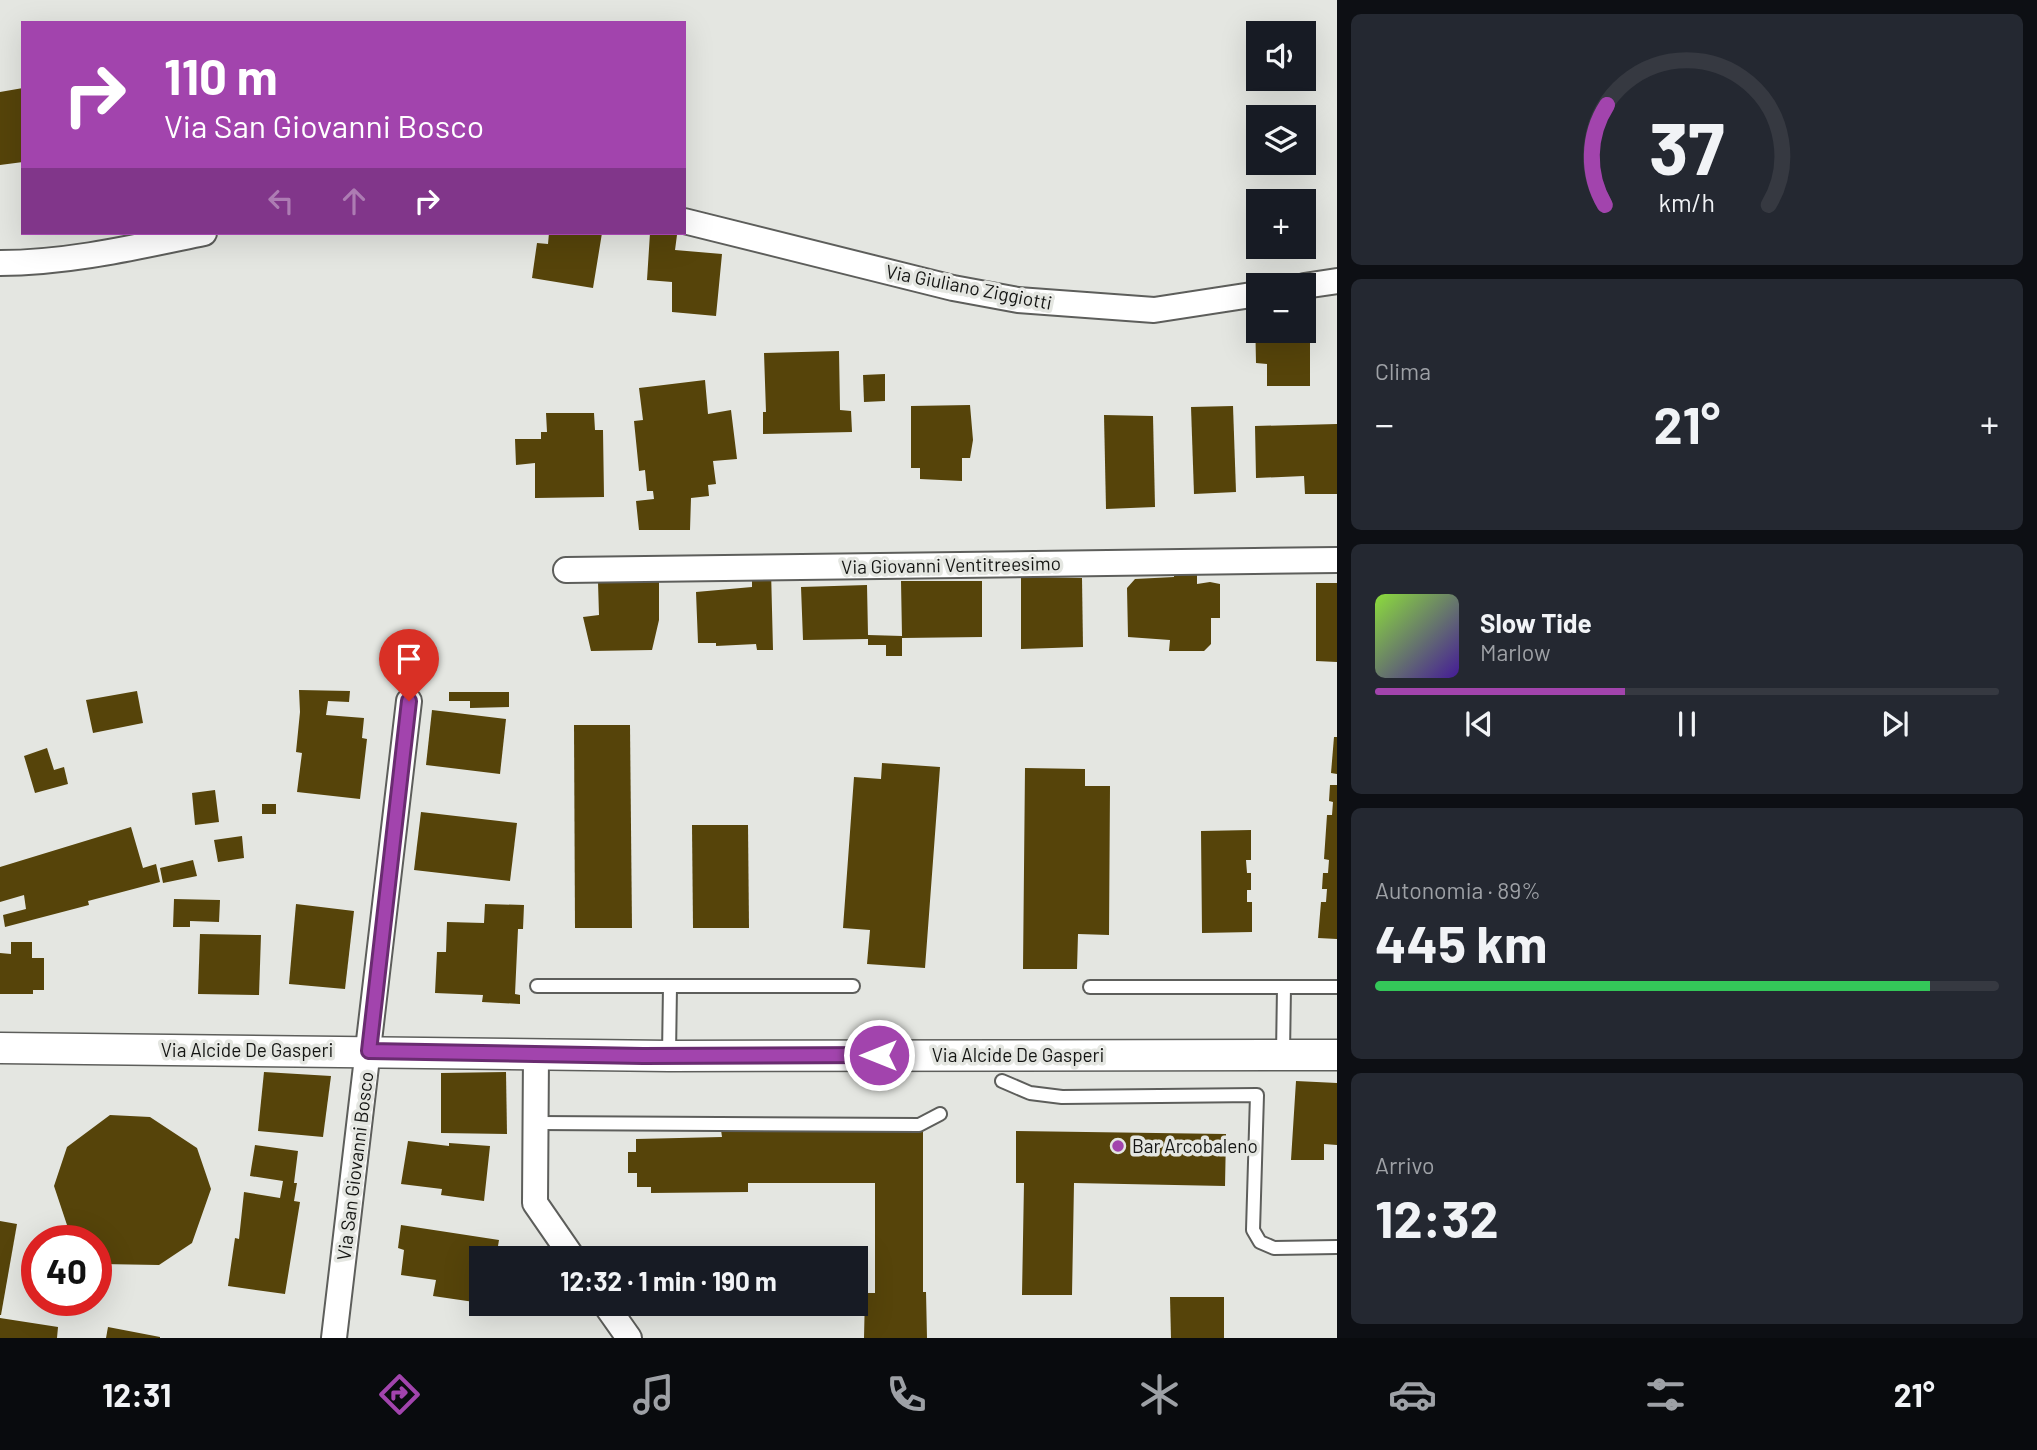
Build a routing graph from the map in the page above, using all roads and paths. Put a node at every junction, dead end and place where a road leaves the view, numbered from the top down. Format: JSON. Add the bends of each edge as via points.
{"nodes":[{"id":1,"x":686,"y":221,"type":"edge"},
{"id":2,"x":195,"y":235,"type":"edge"},
{"id":3,"x":0,"y":262,"type":"edge"},
{"id":4,"x":1337,"y":281,"type":"edge"},
{"id":5,"x":1316,"y":284,"type":"edge"},
{"id":6,"x":1246,"y":296,"type":"edge"},
{"id":7,"x":1337,"y":560,"type":"edge"},
{"id":8,"x":566,"y":570,"type":"dead end"},
{"id":9,"x":409,"y":701,"type":"dead end"},
{"id":10,"x":537,"y":986,"type":"dead end"},
{"id":11,"x":670,"y":986,"type":"junction"},
{"id":12,"x":853,"y":986,"type":"dead end"},
{"id":13,"x":1090,"y":987,"type":"dead end"},
{"id":14,"x":1284,"y":987,"type":"junction"},
{"id":15,"x":1337,"y":987,"type":"edge"},
{"id":16,"x":0,"y":1048,"type":"edge"},
{"id":17,"x":369,"y":1051,"type":"junction"},
{"id":18,"x":536,"y":1054,"type":"junction"},
{"id":19,"x":1283,"y":1054,"type":"junction"},
{"id":20,"x":1337,"y":1055,"type":"edge"},
{"id":21,"x":669,"y":1056,"type":"junction"},
{"id":22,"x":1002,"y":1081,"type":"dead end"},
{"id":23,"x":940,"y":1114,"type":"dead end"},
{"id":24,"x":536,"y":1123,"type":"junction"},
{"id":25,"x":565,"y":1246,"type":"edge"},
{"id":26,"x":1337,"y":1247,"type":"edge"},
{"id":27,"x":613,"y":1316,"type":"edge"},
{"id":28,"x":334,"y":1338,"type":"edge"},
{"id":29,"x":629,"y":1338,"type":"edge"}],
"edges":[{"from":1,"to":6,"type":"street","name":"Via Giuliano Ziggiotti","via":[[1018,300],[1154,310]]},
{"from":2,"to":3,"type":"street","via":[[41,263]]},
{"from":4,"to":5,"type":"street"},
{"from":7,"to":8,"type":"street","name":"Via Giovanni Ventitreesimo"},
{"from":9,"to":17,"type":"street","name":"Via San Giovanni Bosco"},
{"from":10,"to":11,"type":"lane"},
{"from":11,"to":12,"type":"lane"},
{"from":11,"to":21,"type":"lane"},
{"from":13,"to":14,"type":"lane"},
{"from":14,"to":15,"type":"lane"},
{"from":14,"to":19,"type":"lane"},
{"from":16,"to":17,"type":"street","name":"Via Alcide De Gasperi"},
{"from":17,"to":18,"type":"street","name":"Via Alcide De Gasperi"},
{"from":17,"to":28,"type":"street","name":"Via San Giovanni Bosco"},
{"from":18,"to":21,"type":"street","name":"Via Alcide De Gasperi"},
{"from":18,"to":24,"type":"street"},
{"from":19,"to":20,"type":"street","name":"Via Alcide De Gasperi"},
{"from":19,"to":21,"type":"street","name":"Via Alcide De Gasperi"},
{"from":22,"to":26,"type":"lane","name":"Via Alcide De Gasperi","via":[[1030,1093],[1062,1097],[1257,1095],[1253,1230],[1260,1242],[1274,1248]]},
{"from":23,"to":24,"type":"lane","via":[[919,1125]]},
{"from":24,"to":25,"type":"street","via":[[535,1203]]},
{"from":27,"to":29,"type":"street"}]}
